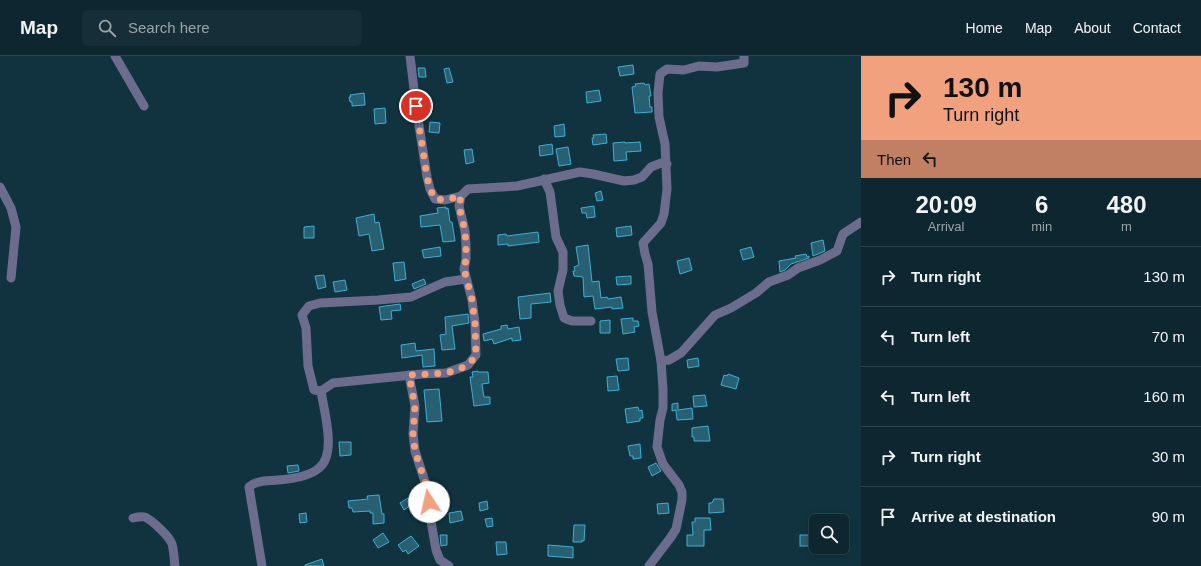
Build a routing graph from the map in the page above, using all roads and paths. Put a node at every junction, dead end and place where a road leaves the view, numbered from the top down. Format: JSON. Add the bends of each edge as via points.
{"nodes":[{"id":1,"x":115,"y":56,"type":"edge"},
{"id":2,"x":410,"y":56,"type":"edge"},
{"id":3,"x":744,"y":56,"type":"edge"},
{"id":4,"x":144,"y":106,"type":"dead end"},
{"id":5,"x":667,"y":164,"type":"junction"},
{"id":6,"x":544,"y":180,"type":"junction"},
{"id":7,"x":0,"y":187,"type":"edge"},
{"id":8,"x":461,"y":196,"type":"junction"},
{"id":9,"x":861,"y":222,"type":"edge"},
{"id":10,"x":11,"y":278,"type":"dead end"},
{"id":11,"x":466,"y":279,"type":"junction"},
{"id":12,"x":591,"y":321,"type":"dead end"},
{"id":13,"x":661,"y":361,"type":"junction"},
{"id":14,"x":409,"y":375,"type":"junction"},
{"id":15,"x":321,"y":391,"type":"junction"},
{"id":16,"x":133,"y":518,"type":"dead end"},
{"id":17,"x":175,"y":566,"type":"edge"},
{"id":18,"x":262,"y":566,"type":"edge"},
{"id":19,"x":449,"y":566,"type":"edge"},
{"id":20,"x":649,"y":566,"type":"edge"}],
"edges":[{"from":1,"to":4,"type":"street"},
{"from":2,"to":8,"type":"street","via":[[419,131],[430,189],[435,199],[445,200]]},
{"from":3,"to":5,"type":"street","via":[[744,62],[734,65],[699,66],[684,70],[667,69],[660,74],[659,117]]},
{"from":5,"to":6,"type":"street","via":[[661,163],[651,167],[642,177],[634,180],[580,172]]},
{"from":5,"to":13,"type":"street","via":[[667,189],[662,223],[643,243]]},
{"from":6,"to":8,"type":"street","via":[[517,186],[468,189]]},
{"from":6,"to":12,"type":"street","via":[[550,192],[556,237],[563,252],[564,270],[558,290],[564,318],[572,321]]},
{"from":7,"to":10,"type":"street","via":[[11,208],[16,227]]},
{"from":8,"to":11,"type":"street","via":[[459,206],[465,231]]},
{"from":9,"to":13,"type":"street","via":[[843,234],[837,251],[769,282],[756,293],[715,315],[681,353],[669,360]]},
{"from":11,"to":14,"type":"street","via":[[472,300],[476,355],[468,366],[446,373]]},
{"from":11,"to":15,"type":"street","via":[[445,282],[411,297],[320,303],[309,306],[302,315],[306,328],[308,366],[314,390]]},
{"from":13,"to":20,"type":"street","via":[[663,408],[657,447],[663,464],[679,485],[682,500],[676,529]]},
{"from":14,"to":15,"type":"street","via":[[333,383]]},
{"from":14,"to":19,"type":"street","via":[[415,406],[415,451],[429,494],[436,550],[440,560]]},
{"from":15,"to":18,"type":"street","via":[[328,442],[326,461],[309,474],[254,482],[249,487]]},
{"from":16,"to":17,"type":"street","via":[[146,517],[169,539]]}]}
